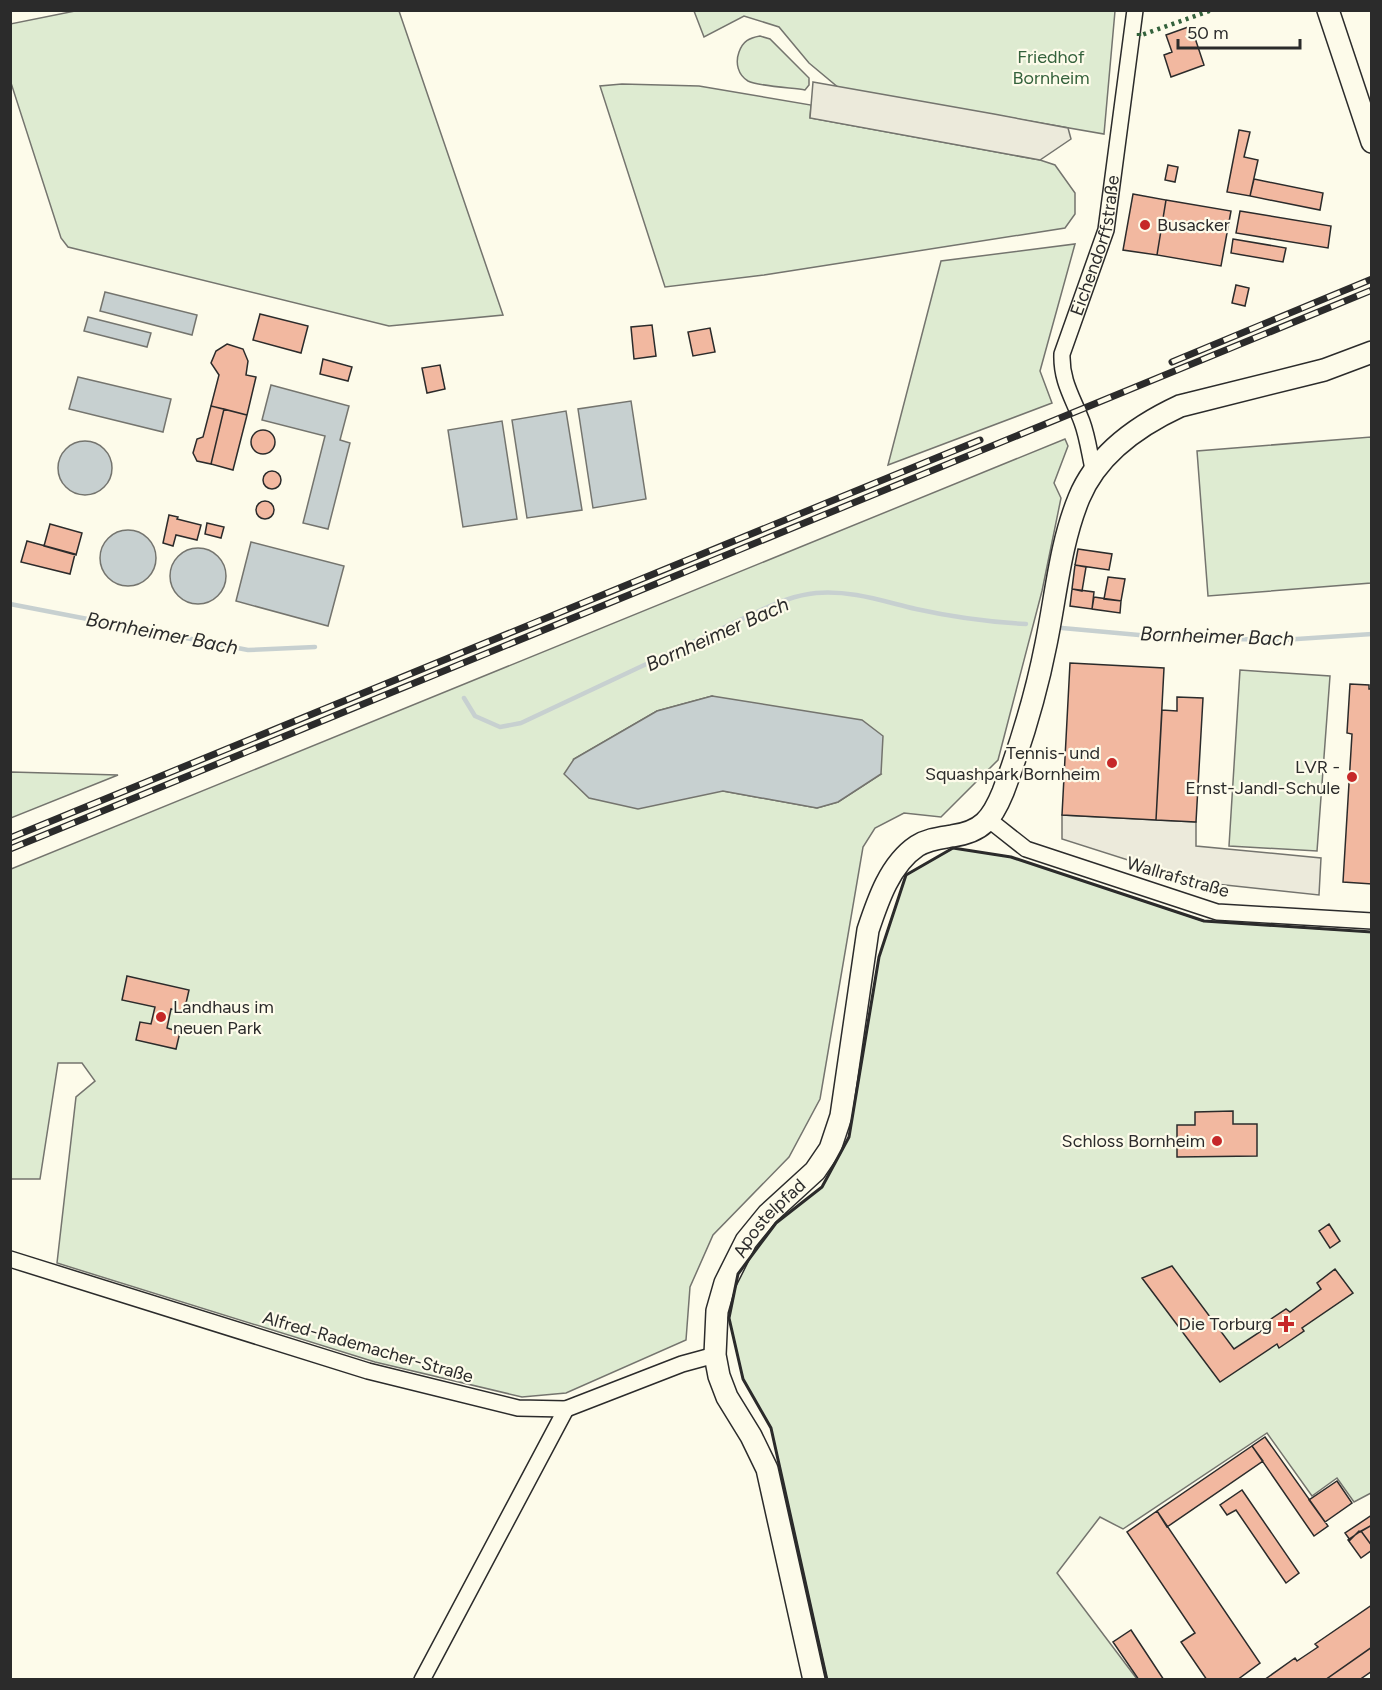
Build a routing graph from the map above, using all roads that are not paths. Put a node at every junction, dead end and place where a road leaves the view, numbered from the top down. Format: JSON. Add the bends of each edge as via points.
{"nodes":[{"id":1,"x":1136,"y":10,"type":"edge"},
{"id":2,"x":1328,"y":10,"type":"edge"},
{"id":3,"x":1371,"y":142,"type":"edge"},
{"id":4,"x":1371,"y":352,"type":"edge"},
{"id":5,"x":1094,"y":473,"type":"junction"},
{"id":6,"x":988,"y":819,"type":"junction"},
{"id":7,"x":1371,"y":921,"type":"edge"},
{"id":8,"x":10,"y":1258,"type":"edge"},
{"id":9,"x":716,"y":1355,"type":"junction"},
{"id":10,"x":566,"y":1409,"type":"junction"},
{"id":11,"x":422,"y":1680,"type":"edge"},
{"id":12,"x":814,"y":1680,"type":"edge"}],
"edges":[{"from":1,"to":5,"type":"street","name":"Eichendorffstraße","via":[[1106,230],[1062,354],[1061,369],[1082,422]]},
{"from":2,"to":3,"type":"street"},
{"from":4,"to":5,"type":"street","via":[[1324,370],[1180,406],[1132,432]]},
{"from":5,"to":6,"type":"street","via":[[1079,497],[1066,538],[1038,685],[1020,744],[999,802]]},
{"from":6,"to":7,"type":"street","name":"Wallrafstraße","via":[[1026,849],[1217,912]]},
{"from":6,"to":9,"type":"street","name":"Apostelpfad","via":[[970,832],[919,844],[905,855],[888,879],[868,930],[836,1137],[815,1171],[768,1214],[732,1266],[717,1311]]},
{"from":8,"to":10,"type":"street","name":"Alfred-Rademacher-Straße","via":[[368,1371],[518,1408]]},
{"from":9,"to":10,"type":"street","name":"Alfred-Rademacher-Straße","via":[[682,1364]]},
{"from":9,"to":12,"type":"street","name":"Apostelpfad","via":[[723,1388],[767,1469]]},
{"from":10,"to":11,"type":"street"}]}
